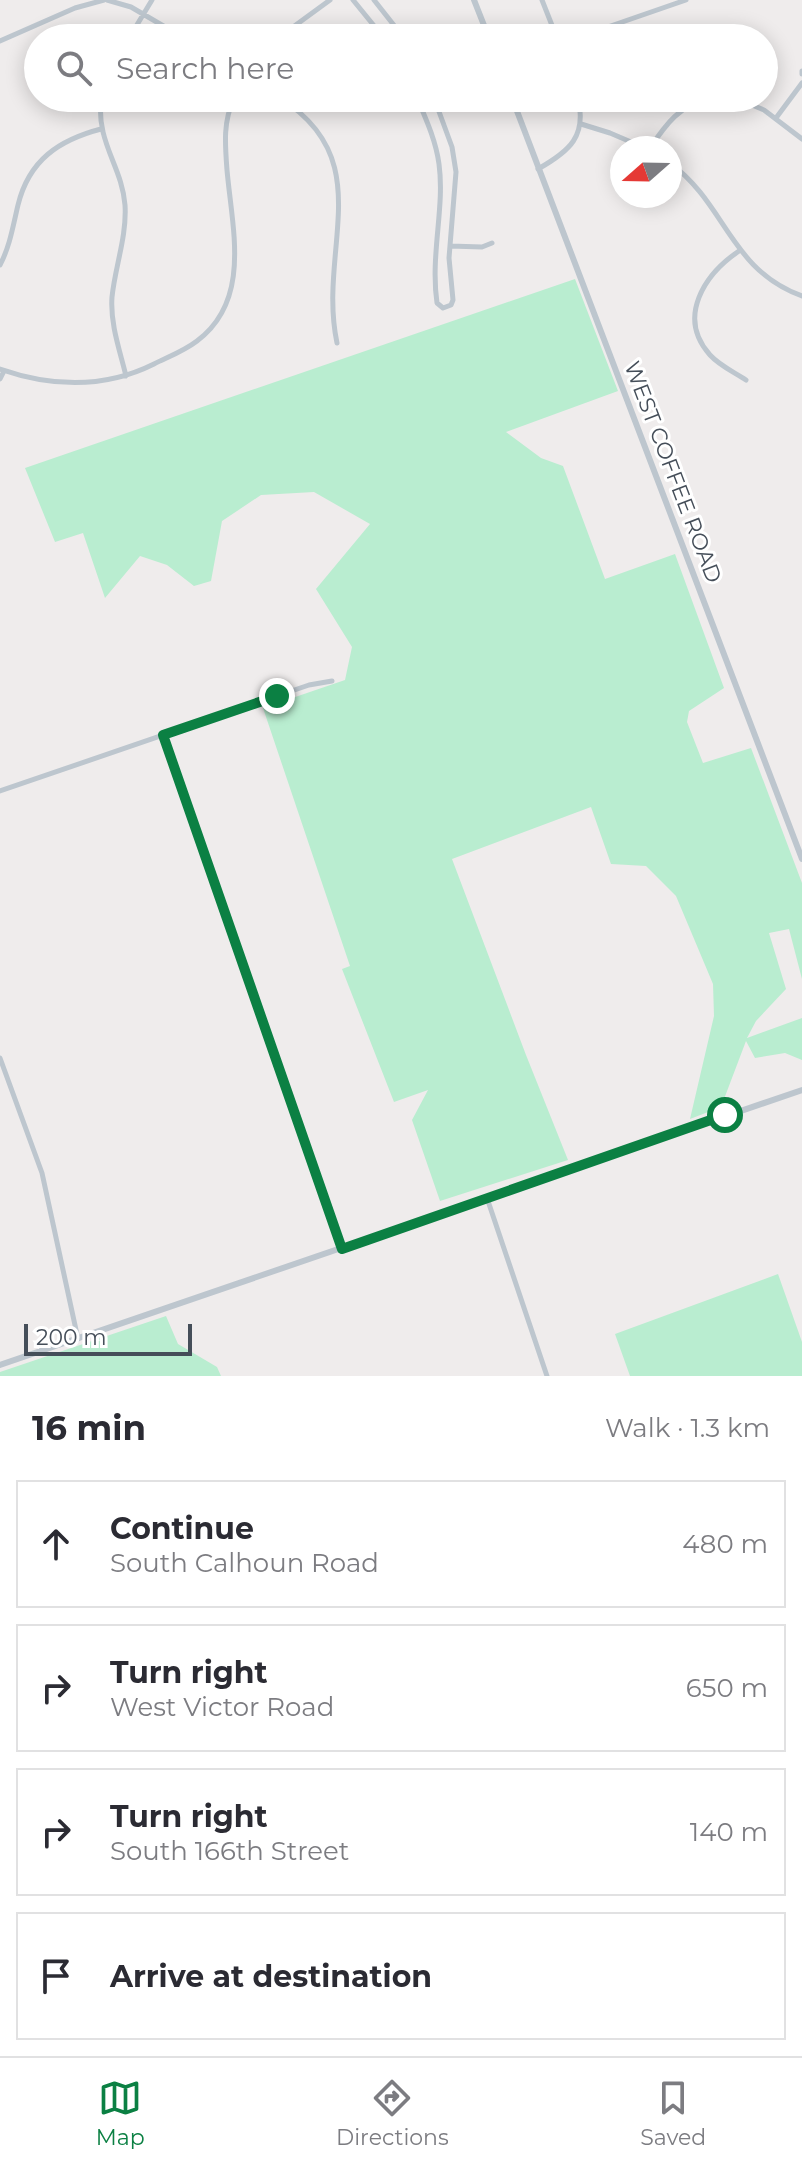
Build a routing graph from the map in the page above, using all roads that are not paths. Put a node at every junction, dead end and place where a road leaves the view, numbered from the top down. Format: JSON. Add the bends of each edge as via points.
{"nodes":[{"id":1,"x":105,"y":0,"type":"edge"},
{"id":2,"x":152,"y":0,"type":"edge"},
{"id":3,"x":330,"y":0,"type":"edge"},
{"id":4,"x":353,"y":0,"type":"edge"},
{"id":5,"x":374,"y":0,"type":"edge"},
{"id":6,"x":474,"y":0,"type":"edge"},
{"id":7,"x":542,"y":0,"type":"edge"},
{"id":8,"x":686,"y":0,"type":"edge"},
{"id":9,"x":145,"y":14,"type":"junction"},
{"id":10,"x":39,"y":24,"type":"edge"},
{"id":11,"x":138,"y":24,"type":"edge"},
{"id":12,"x":161,"y":24,"type":"edge"},
{"id":13,"x":297,"y":24,"type":"edge"},
{"id":14,"x":373,"y":24,"type":"edge"},
{"id":15,"x":393,"y":24,"type":"edge"},
{"id":16,"x":483,"y":24,"type":"edge"},
{"id":17,"x":551,"y":24,"type":"edge"},
{"id":18,"x":617,"y":24,"type":"edge"},
{"id":19,"x":24,"y":30,"type":"edge"},
{"id":20,"x":0,"y":41,"type":"edge"},
{"id":21,"x":802,"y":83,"type":"edge"},
{"id":22,"x":101,"y":112,"type":"edge"},
{"id":23,"x":230,"y":112,"type":"edge"},
{"id":24,"x":301,"y":112,"type":"edge"},
{"id":25,"x":422,"y":112,"type":"edge"},
{"id":26,"x":439,"y":112,"type":"edge"},
{"id":27,"x":517,"y":112,"type":"edge"},
{"id":28,"x":580,"y":112,"type":"edge"},
{"id":29,"x":680,"y":112,"type":"edge"},
{"id":30,"x":766,"y":112,"type":"edge"},
{"id":31,"x":776,"y":118,"type":"junction"},
{"id":32,"x":581,"y":124,"type":"junction"},
{"id":33,"x":101,"y":129,"type":"junction"},
{"id":34,"x":618,"y":136,"type":"edge"},
{"id":35,"x":658,"y":136,"type":"edge"},
{"id":36,"x":802,"y":139,"type":"edge"},
{"id":37,"x":538,"y":169,"type":"junction"},
{"id":38,"x":682,"y":174,"type":"edge"},
{"id":39,"x":492,"y":243,"type":"dead end"},
{"id":40,"x":450,"y":246,"type":"junction"},
{"id":41,"x":739,"y":251,"type":"junction"},
{"id":42,"x":0,"y":265,"type":"edge"},
{"id":43,"x":802,"y":296,"type":"edge"},
{"id":44,"x":337,"y":343,"type":"dead end"},
{"id":45,"x":2,"y":370,"type":"edge"},
{"id":46,"x":126,"y":376,"type":"junction"},
{"id":47,"x":0,"y":379,"type":"edge"},
{"id":48,"x":746,"y":380,"type":"dead end"},
{"id":49,"x":332,"y":681,"type":"dead end"},
{"id":50,"x":163,"y":735,"type":"junction"},
{"id":51,"x":0,"y":791,"type":"edge"},
{"id":52,"x":802,"y":859,"type":"edge"},
{"id":53,"x":0,"y":1058,"type":"edge"},
{"id":54,"x":802,"y":1090,"type":"edge"},
{"id":55,"x":487,"y":1198,"type":"junction"},
{"id":56,"x":342,"y":1249,"type":"junction"},
{"id":57,"x":78,"y":1339,"type":"junction"},
{"id":58,"x":0,"y":1365,"type":"edge"},
{"id":59,"x":547,"y":1376,"type":"edge"}],
"edges":[{"from":1,"to":9,"type":"street"},
{"from":1,"to":10,"type":"street"},
{"from":2,"to":9,"type":"street"},
{"from":3,"to":13,"type":"street"},
{"from":4,"to":14,"type":"street"},
{"from":5,"to":15,"type":"street"},
{"from":6,"to":16,"type":"street"},
{"from":7,"to":17,"type":"street"},
{"from":8,"to":18,"type":"street"},
{"from":9,"to":11,"type":"street"},
{"from":9,"to":12,"type":"street"},
{"from":19,"to":20,"type":"street"},
{"from":21,"to":31,"type":"street"},
{"from":22,"to":33,"type":"street"},
{"from":23,"to":46,"type":"street","via":[[225,130],[235,261],[229,297],[220,317],[197,342]]},
{"from":24,"to":44,"type":"street","via":[[330,152],[337,175],[331,291]]},
{"from":25,"to":40,"type":"street","via":[[439,162],[434,270],[441,307],[453,300]]},
{"from":26,"to":40,"type":"street","via":[[456,172]]},
{"from":27,"to":37,"type":"street","name":"WEST COFFEE ROAD"},
{"from":28,"to":32,"type":"street"},
{"from":29,"to":35,"type":"street"},
{"from":30,"to":31,"type":"street"},
{"from":31,"to":36,"type":"street"},
{"from":32,"to":34,"type":"street"},
{"from":32,"to":37,"type":"street","via":[[566,151]]},
{"from":33,"to":42,"type":"street","via":[[64,141],[36,165],[24,186]]},
{"from":33,"to":46,"type":"street","via":[[125,202],[112,303]]},
{"from":37,"to":52,"type":"street","name":"WEST COFFEE ROAD"},
{"from":38,"to":41,"type":"street","via":[[699,189]]},
{"from":39,"to":40,"type":"street"},
{"from":41,"to":43,"type":"street","via":[[771,281]]},
{"from":41,"to":48,"type":"street","via":[[707,280],[697,303],[696,325],[711,356]]},
{"from":45,"to":46,"type":"street","via":[[58,383]]},
{"from":45,"to":47,"type":"street"},
{"from":49,"to":50,"type":"street"},
{"from":50,"to":51,"type":"street"},
{"from":50,"to":56,"type":"street"},
{"from":53,"to":57,"type":"street","via":[[42,1173]]},
{"from":54,"to":55,"type":"street"},
{"from":55,"to":56,"type":"street"},
{"from":55,"to":59,"type":"street"},
{"from":56,"to":57,"type":"street"},
{"from":57,"to":58,"type":"street"}]}
